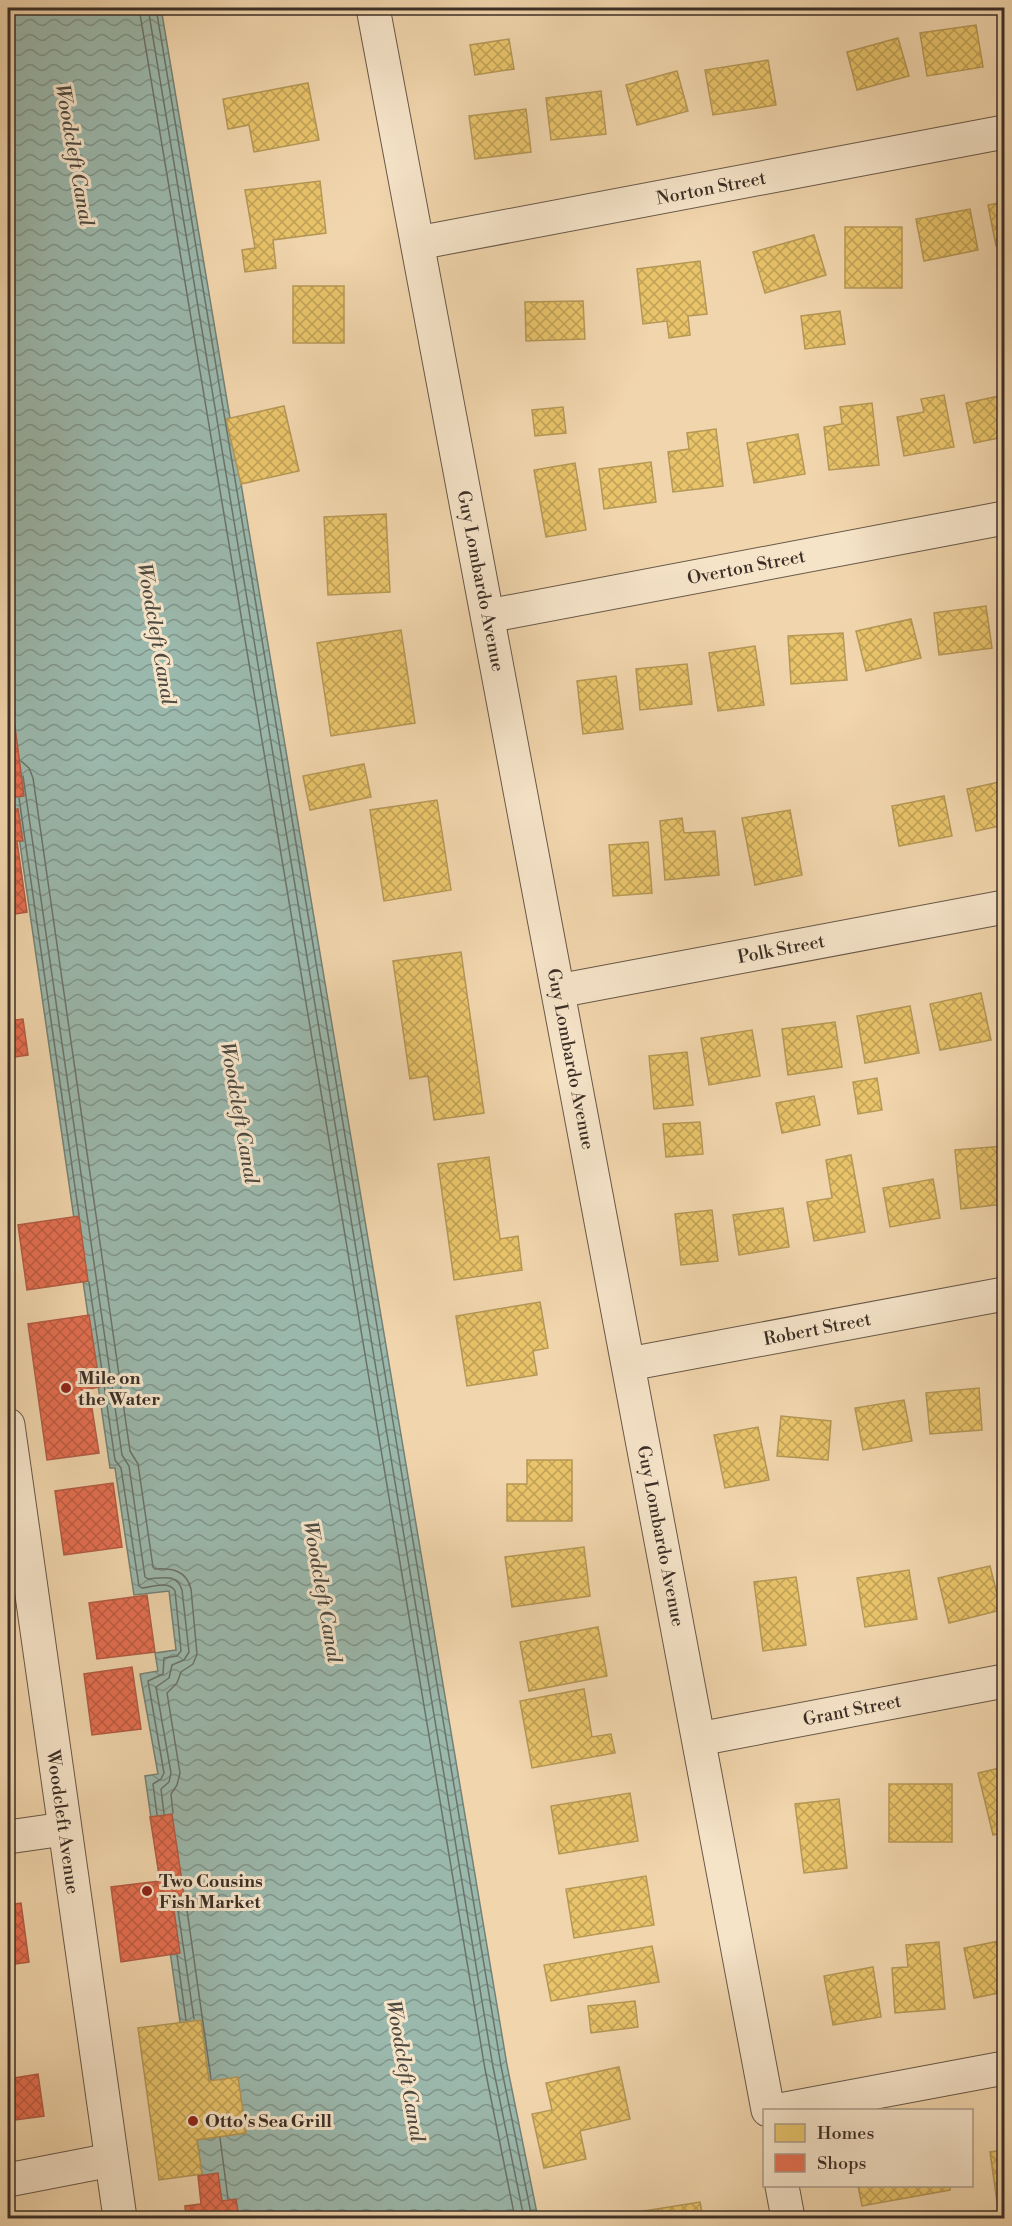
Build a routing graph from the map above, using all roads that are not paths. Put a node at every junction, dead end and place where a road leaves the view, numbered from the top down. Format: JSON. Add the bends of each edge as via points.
{"nodes":[{"id":1,"x":373,"y":8,"type":"edge"},
{"id":2,"x":1005,"y":132,"type":"edge"},
{"id":3,"x":418,"y":243,"type":"junction"},
{"id":4,"x":1005,"y":518,"type":"edge"},
{"id":5,"x":488,"y":616,"type":"junction"},
{"id":6,"x":1005,"y":907,"type":"edge"},
{"id":7,"x":558,"y":991,"type":"junction"},
{"id":8,"x":1005,"y":1294,"type":"edge"},
{"id":9,"x":629,"y":1364,"type":"junction"},
{"id":10,"x":8,"y":1425,"type":"edge"},
{"id":11,"x":1005,"y":1681,"type":"edge"},
{"id":12,"x":699,"y":1739,"type":"junction"},
{"id":13,"x":64,"y":1829,"type":"junction"},
{"id":14,"x":8,"y":1837,"type":"edge"},
{"id":15,"x":1005,"y":2068,"type":"edge"},
{"id":16,"x":768,"y":2109,"type":"edge"},
{"id":17,"x":785,"y":2109,"type":"edge"},
{"id":18,"x":111,"y":2160,"type":"junction"},
{"id":19,"x":8,"y":2180,"type":"edge"},
{"id":20,"x":782,"y":2187,"type":"edge"},
{"id":21,"x":120,"y":2218,"type":"edge"},
{"id":22,"x":788,"y":2218,"type":"edge"}],
"edges":[{"from":1,"to":3,"type":"street","name":"Guy Lombardo Avenue"},
{"from":2,"to":3,"type":"street","name":"Norton Street"},
{"from":3,"to":5,"type":"street","name":"Guy Lombardo Avenue"},
{"from":4,"to":5,"type":"street","name":"Overton Street"},
{"from":5,"to":7,"type":"street","name":"Guy Lombardo Avenue"},
{"from":6,"to":7,"type":"street","name":"Polk Street"},
{"from":7,"to":9,"type":"street","name":"Guy Lombardo Avenue"},
{"from":8,"to":9,"type":"street","name":"Robert Street"},
{"from":9,"to":12,"type":"street","name":"Guy Lombardo Avenue"},
{"from":10,"to":13,"type":"street","name":"Woodcleft Avenue"},
{"from":11,"to":12,"type":"street","name":"Grant Street"},
{"from":12,"to":16,"type":"street","name":"Guy Lombardo Avenue"},
{"from":13,"to":14,"type":"street"},
{"from":13,"to":18,"type":"street","name":"Woodcleft Avenue"},
{"from":15,"to":17,"type":"street"},
{"from":18,"to":19,"type":"street"},
{"from":18,"to":21,"type":"street","name":"Woodcleft Avenue"},
{"from":20,"to":22,"type":"street"}]}
